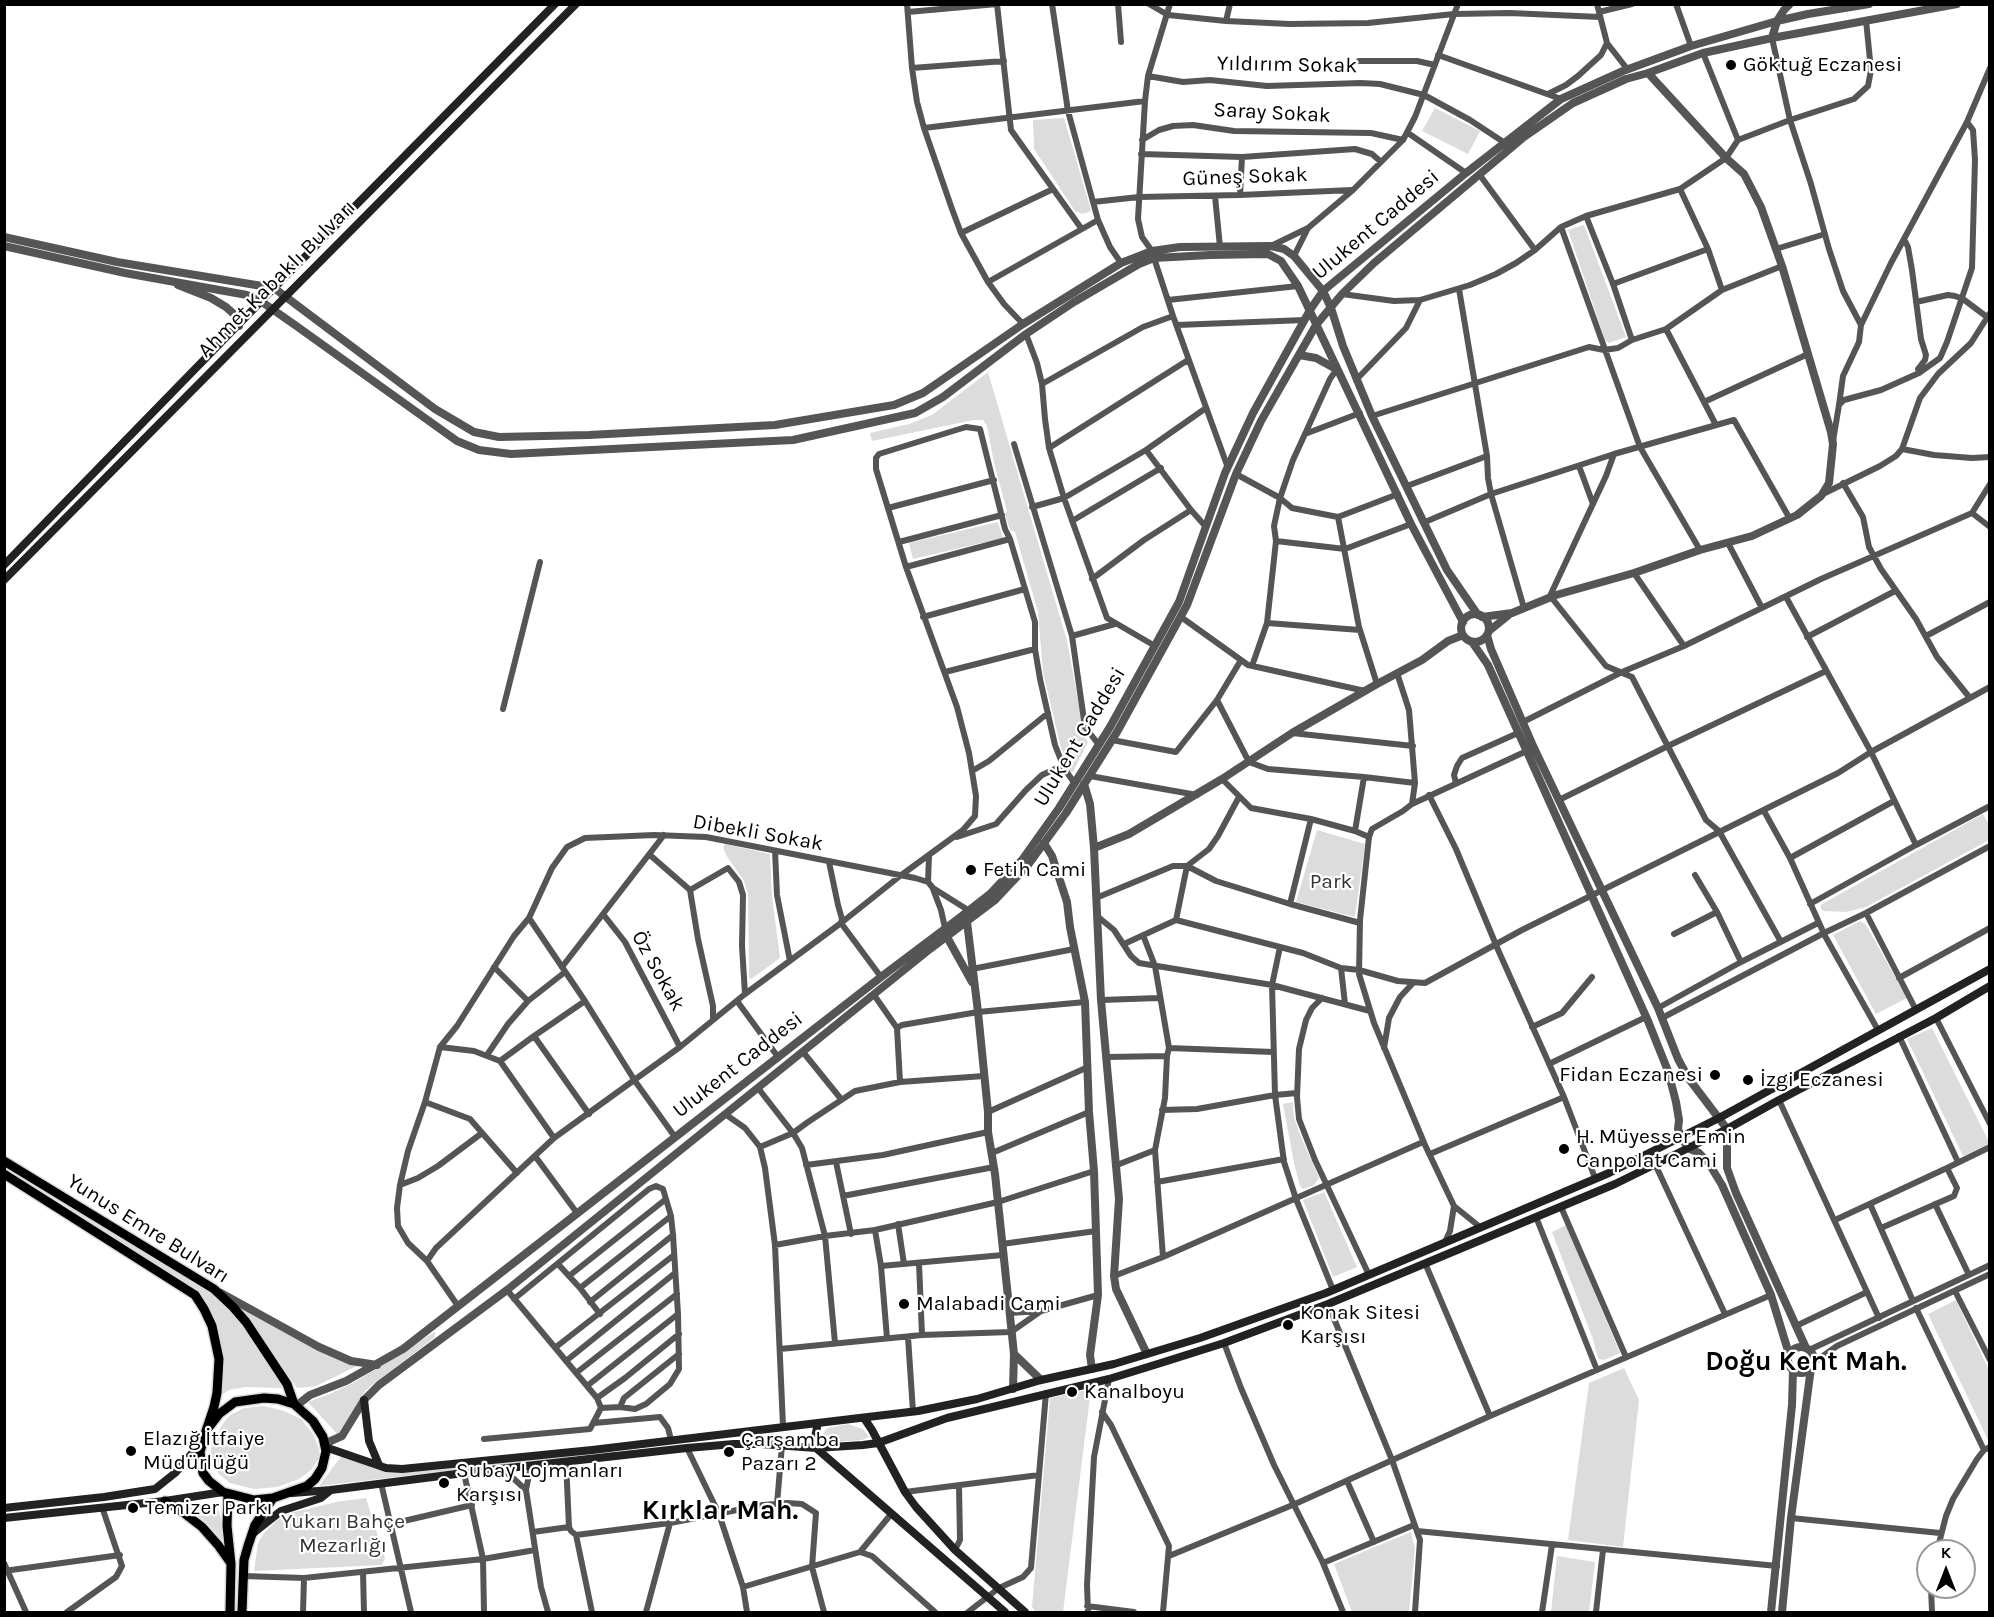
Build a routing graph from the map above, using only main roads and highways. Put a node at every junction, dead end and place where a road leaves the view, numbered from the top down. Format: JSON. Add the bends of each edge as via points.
{"nodes":[{"id":1,"x":555,"y":4,"type":"edge"},
{"id":2,"x":576,"y":4,"type":"edge"},
{"id":3,"x":4,"y":565,"type":"edge"},
{"id":4,"x":4,"y":580,"type":"edge"},
{"id":5,"x":1989,"y":969,"type":"edge"},
{"id":6,"x":1989,"y":986,"type":"edge"},
{"id":7,"x":4,"y":1161,"type":"edge"},
{"id":8,"x":4,"y":1174,"type":"edge"},
{"id":9,"x":364,"y":1400,"type":"road end"},
{"id":10,"x":295,"y":1405,"type":"junction"},
{"id":11,"x":864,"y":1418,"type":"junction"},
{"id":12,"x":818,"y":1423,"type":"junction"},
{"id":13,"x":206,"y":1431,"type":"junction"},
{"id":14,"x":201,"y":1442,"type":"junction"},
{"id":15,"x":878,"y":1443,"type":"junction"},
{"id":16,"x":325,"y":1445,"type":"junction"},
{"id":17,"x":816,"y":1448,"type":"junction"},
{"id":18,"x":379,"y":1465,"type":"junction"},
{"id":19,"x":331,"y":1490,"type":"junction"},
{"id":20,"x":226,"y":1493,"type":"junction"},
{"id":21,"x":291,"y":1493,"type":"junction"},
{"id":22,"x":273,"y":1498,"type":"junction"},
{"id":23,"x":165,"y":1501,"type":"junction"},
{"id":24,"x":4,"y":1508,"type":"edge"},
{"id":25,"x":4,"y":1518,"type":"edge"},
{"id":26,"x":251,"y":1535,"type":"junction"},
{"id":27,"x":231,"y":1564,"type":"junction"},
{"id":28,"x":230,"y":1612,"type":"edge"},
{"id":29,"x":242,"y":1612,"type":"edge"},
{"id":30,"x":1005,"y":1612,"type":"edge"},
{"id":31,"x":1025,"y":1612,"type":"edge"}],
"edges":[{"from":1,"to":3,"type":"main road","name":"Ahmet Kabaklı Bulvarı"},
{"from":2,"to":4,"type":"main road","name":"Ahmet Kabaklı Bulvarı"},
{"from":5,"to":11,"type":"main road","via":[[1681,1137],[1333,1290],[1147,1354],[977,1399]]},
{"from":6,"to":15,"type":"main road","via":[[1727,1129],[1615,1184],[1328,1304],[1224,1343],[1109,1379],[947,1418]]},
{"from":7,"to":10,"type":"main road","name":"Yunus Emre Bulvarı","via":[[214,1289],[246,1322],[287,1384]]},
{"from":8,"to":13,"type":"main road","via":[[195,1295],[212,1326],[219,1359],[217,1393]]},
{"from":9,"to":18,"type":"main road","via":[[369,1441]]},
{"from":10,"to":13,"type":"main road","via":[[264,1398],[235,1402]]},
{"from":10,"to":16,"type":"main road","via":[[313,1421]]},
{"from":11,"to":12,"type":"main road"},
{"from":11,"to":15,"type":"main road"},
{"from":12,"to":17,"type":"main road"},
{"from":12,"to":18,"type":"main road","via":[[402,1469]]},
{"from":13,"to":14,"type":"main road"},
{"from":14,"to":20,"type":"main road","via":[[204,1473]]},
{"from":14,"to":24,"type":"main road","via":[[175,1473],[155,1489]]},
{"from":15,"to":17,"type":"main road"},
{"from":15,"to":31,"type":"main road","via":[[905,1492],[929,1522]]},
{"from":16,"to":18,"type":"main road"},
{"from":16,"to":21,"type":"main road","via":[[322,1468],[315,1479]]},
{"from":17,"to":19,"type":"main road","via":[[734,1444],[687,1448]]},
{"from":17,"to":30,"type":"main road"},
{"from":19,"to":21,"type":"main road"},
{"from":19,"to":26,"type":"main road","via":[[321,1498],[281,1511]]},
{"from":20,"to":22,"type":"main road","via":[[254,1500]]},
{"from":20,"to":23,"type":"main road"},
{"from":20,"to":27,"type":"main road"},
{"from":21,"to":22,"type":"main road"},
{"from":22,"to":26,"type":"main road"},
{"from":23,"to":25,"type":"main road"},
{"from":23,"to":27,"type":"main road","via":[[202,1527]]},
{"from":26,"to":29,"type":"main road","via":[[244,1560]]},
{"from":27,"to":28,"type":"main road"}]}
